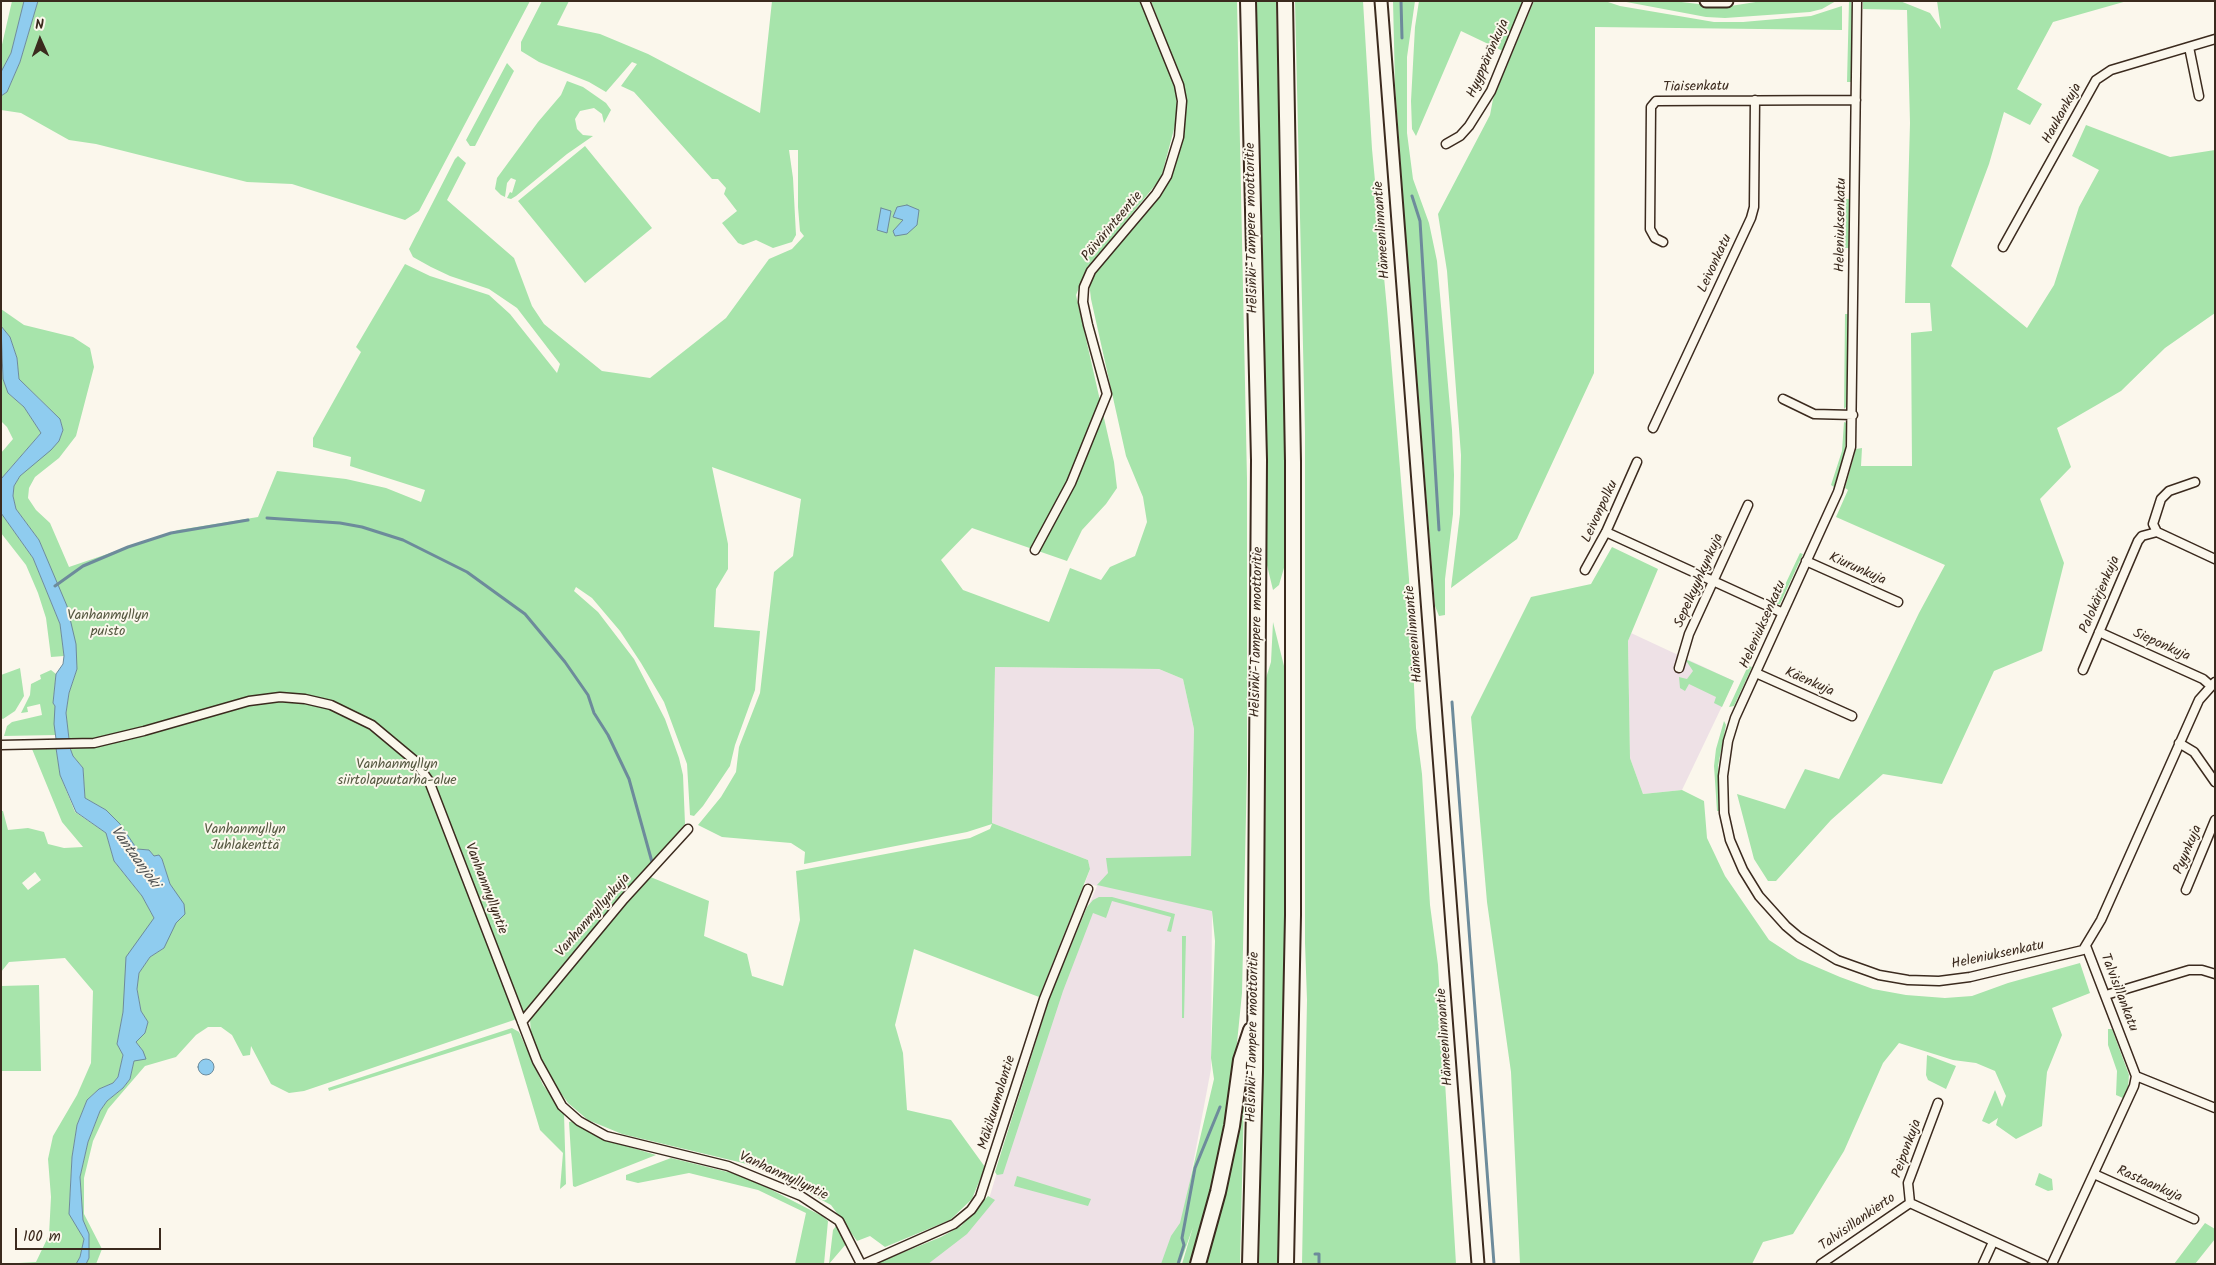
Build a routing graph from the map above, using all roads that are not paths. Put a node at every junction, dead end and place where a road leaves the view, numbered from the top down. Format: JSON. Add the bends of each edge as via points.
{"nodes":[{"id":1,"x":1145,"y":1,"type":"edge"},
{"id":2,"x":1248,"y":1,"type":"edge"},
{"id":3,"x":1285,"y":1,"type":"edge"},
{"id":4,"x":1381,"y":1,"type":"edge"},
{"id":5,"x":1528,"y":1,"type":"edge"},
{"id":6,"x":1706,"y":1,"type":"edge"},
{"id":7,"x":1727,"y":1,"type":"edge"},
{"id":8,"x":1857,"y":1,"type":"edge"},
{"id":9,"x":2215,"y":39,"type":"edge"},
{"id":10,"x":2189,"y":47,"type":"junction"},
{"id":11,"x":2199,"y":96,"type":"dead end"},
{"id":12,"x":1755,"y":100,"type":"junction"},
{"id":13,"x":1856,"y":100,"type":"junction"},
{"id":14,"x":1446,"y":144,"type":"dead end"},
{"id":15,"x":1663,"y":242,"type":"dead end"},
{"id":16,"x":2003,"y":247,"type":"dead end"},
{"id":17,"x":1783,"y":399,"type":"dead end"},
{"id":18,"x":1852,"y":415,"type":"junction"},
{"id":19,"x":1653,"y":428,"type":"dead end"},
{"id":20,"x":1638,"y":462,"type":"dead end"},
{"id":21,"x":2195,"y":482,"type":"dead end"},
{"id":22,"x":1748,"y":505,"type":"dead end"},
{"id":23,"x":1606,"y":532,"type":"junction"},
{"id":24,"x":2157,"y":532,"type":"junction"},
{"id":25,"x":1035,"y":550,"type":"dead end"},
{"id":26,"x":2215,"y":559,"type":"edge"},
{"id":27,"x":1806,"y":561,"type":"junction"},
{"id":28,"x":1585,"y":570,"type":"dead end"},
{"id":29,"x":1714,"y":581,"type":"junction"},
{"id":30,"x":1898,"y":602,"type":"dead end"},
{"id":31,"x":1783,"y":612,"type":"junction"},
{"id":32,"x":2099,"y":632,"type":"junction"},
{"id":33,"x":1679,"y":668,"type":"dead end"},
{"id":34,"x":2083,"y":670,"type":"dead end"},
{"id":35,"x":1756,"y":673,"type":"junction"},
{"id":36,"x":2213,"y":684,"type":"edge"},
{"id":37,"x":1852,"y":716,"type":"dead end"},
{"id":38,"x":2179,"y":743,"type":"junction"},
{"id":39,"x":1,"y":745,"type":"edge"},
{"id":40,"x":2215,"y":782,"type":"edge"},
{"id":41,"x":2215,"y":820,"type":"edge"},
{"id":42,"x":688,"y":829,"type":"dead end"},
{"id":43,"x":1088,"y":889,"type":"dead end"},
{"id":44,"x":2186,"y":890,"type":"dead end"},
{"id":45,"x":2086,"y":946,"type":"junction"},
{"id":46,"x":2215,"y":974,"type":"edge"},
{"id":47,"x":2106,"y":995,"type":"junction"},
{"id":48,"x":1255,"y":1020,"type":"junction"},
{"id":49,"x":522,"y":1022,"type":"junction"},
{"id":50,"x":2136,"y":1076,"type":"junction"},
{"id":51,"x":1938,"y":1103,"type":"dead end"},
{"id":52,"x":2215,"y":1108,"type":"edge"},
{"id":53,"x":2094,"y":1174,"type":"junction"},
{"id":54,"x":1910,"y":1203,"type":"junction"},
{"id":55,"x":2194,"y":1219,"type":"dead end"},
{"id":56,"x":1992,"y":1242,"type":"junction"},
{"id":57,"x":863,"y":1264,"type":"edge"},
{"id":58,"x":1198,"y":1264,"type":"edge"},
{"id":59,"x":1250,"y":1264,"type":"edge"},
{"id":60,"x":1286,"y":1264,"type":"edge"},
{"id":61,"x":1478,"y":1264,"type":"edge"},
{"id":62,"x":1821,"y":1264,"type":"edge"},
{"id":63,"x":1983,"y":1264,"type":"edge"},
{"id":64,"x":2043,"y":1264,"type":"edge"},
{"id":65,"x":2052,"y":1264,"type":"edge"}],
"edges":[{"from":1,"to":25,"type":"street","name":"Päivärinteentie","via":[[1179,85],[1182,101],[1179,137],[1167,176],[1156,194],[1091,270],[1084,287],[1083,302],[1107,394],[1071,483]]},
{"from":2,"to":48,"type":"highway","name":"Helsinki-Tampere moottoritie","via":[[1259,460]]},
{"from":3,"to":60,"type":"highway","via":[[1293,462],[1293,915]]},
{"from":4,"to":61,"type":"main road","name":"Hämeenlinnantie"},
{"from":5,"to":14,"type":"street","name":"Hyyppäränkuja","via":[[1491,91],[1460,136]]},
{"from":6,"to":7,"type":"main road"},
{"from":8,"to":13,"type":"street","name":"Heleniuksenkatu"},
{"from":9,"to":10,"type":"street","name":"Haukankuja"},
{"from":10,"to":11,"type":"street"},
{"from":10,"to":16,"type":"street","name":"Haukankuja","via":[[2111,70],[2096,80]]},
{"from":12,"to":13,"type":"street","name":"Tiaisenkatu"},
{"from":12,"to":15,"type":"street","name":"Tiaisenkatu","via":[[1660,100],[1651,107],[1650,229],[1655,238]]},
{"from":12,"to":19,"type":"street","name":"Leivonkatu","via":[[1754,207],[1751,218]]},
{"from":13,"to":18,"type":"street","name":"Heleniuksenkatu"},
{"from":17,"to":18,"type":"street","via":[[1814,414]]},
{"from":18,"to":27,"type":"street","name":"Heleniuksenkatu","via":[[1851,447],[1846,469]]},
{"from":20,"to":23,"type":"street","name":"Leivonpolku"},
{"from":21,"to":24,"type":"street","via":[[2169,491],[2161,499],[2152,524]]},
{"from":22,"to":29,"type":"street","name":"Sepelkyyhkynkuja"},
{"from":23,"to":28,"type":"street","name":"Leivonpolku"},
{"from":23,"to":29,"type":"street"},
{"from":24,"to":26,"type":"street"},
{"from":24,"to":32,"type":"street","name":"Palokärjenkuja","via":[[2148,533],[2138,540]]},
{"from":27,"to":30,"type":"street","name":"Kiurunkuja"},
{"from":27,"to":31,"type":"street","name":"Heleniuksenkatu"},
{"from":29,"to":31,"type":"street"},
{"from":29,"to":33,"type":"street","name":"Sepelkyyhkynkuja","via":[[1689,634]]},
{"from":31,"to":35,"type":"street","name":"Heleniuksenkatu"},
{"from":32,"to":34,"type":"street","name":"Palokärjenkuja"},
{"from":32,"to":36,"type":"street","name":"Sieponkuja"},
{"from":35,"to":37,"type":"street","name":"Käenkuja"},
{"from":35,"to":45,"type":"street","name":"Heleniuksenkatu","via":[[1728,741],[1723,776],[1724,813],[1730,840],[1746,876],[1759,896],[1792,932],[1819,951],[1860,970],[1924,982],[1970,977],[2083,950]]},
{"from":36,"to":38,"type":"street","name":"Talvisillankatu","via":[[2199,700]]},
{"from":38,"to":40,"type":"street","via":[[2194,752]]},
{"from":38,"to":45,"type":"street","name":"Talvisillankatu","via":[[2101,920]]},
{"from":39,"to":49,"type":"street","name":"Vanhanmyllyntie","via":[[94,743],[249,701],[280,698],[331,705],[372,725],[414,760],[429,781]]},
{"from":41,"to":44,"type":"street","name":"Pyynkuja"},
{"from":42,"to":49,"type":"street","name":"Vanhanmyllynkuja","via":[[624,899]]},
{"from":43,"to":57,"type":"street","name":"Mäkikuumolantie","via":[[1044,999],[980,1197],[971,1210],[954,1224]]},
{"from":45,"to":47,"type":"street","name":"Talvisillankatu"},
{"from":46,"to":47,"type":"street","via":[[2189,970]]},
{"from":47,"to":50,"type":"street","name":"Talvisillankatu"},
{"from":48,"to":58,"type":"highway","via":[[1241,1060],[1232,1126]]},
{"from":48,"to":59,"type":"highway","name":"Helsinki-Tampere moottoritie"},
{"from":49,"to":57,"type":"street","name":"Vanhanmyllyntie","via":[[537,1062],[555,1096],[579,1121],[623,1142],[728,1166],[801,1196],[839,1222]]},
{"from":50,"to":52,"type":"street"},
{"from":50,"to":53,"type":"street"},
{"from":51,"to":54,"type":"street","name":"Peiponkuja","via":[[1908,1182]]},
{"from":53,"to":55,"type":"street","name":"Rastaankuja"},
{"from":53,"to":65,"type":"street"},
{"from":54,"to":56,"type":"street"},
{"from":54,"to":62,"type":"street","name":"Talvisillankierto"},
{"from":56,"to":63,"type":"street"},
{"from":56,"to":64,"type":"street"}]}
